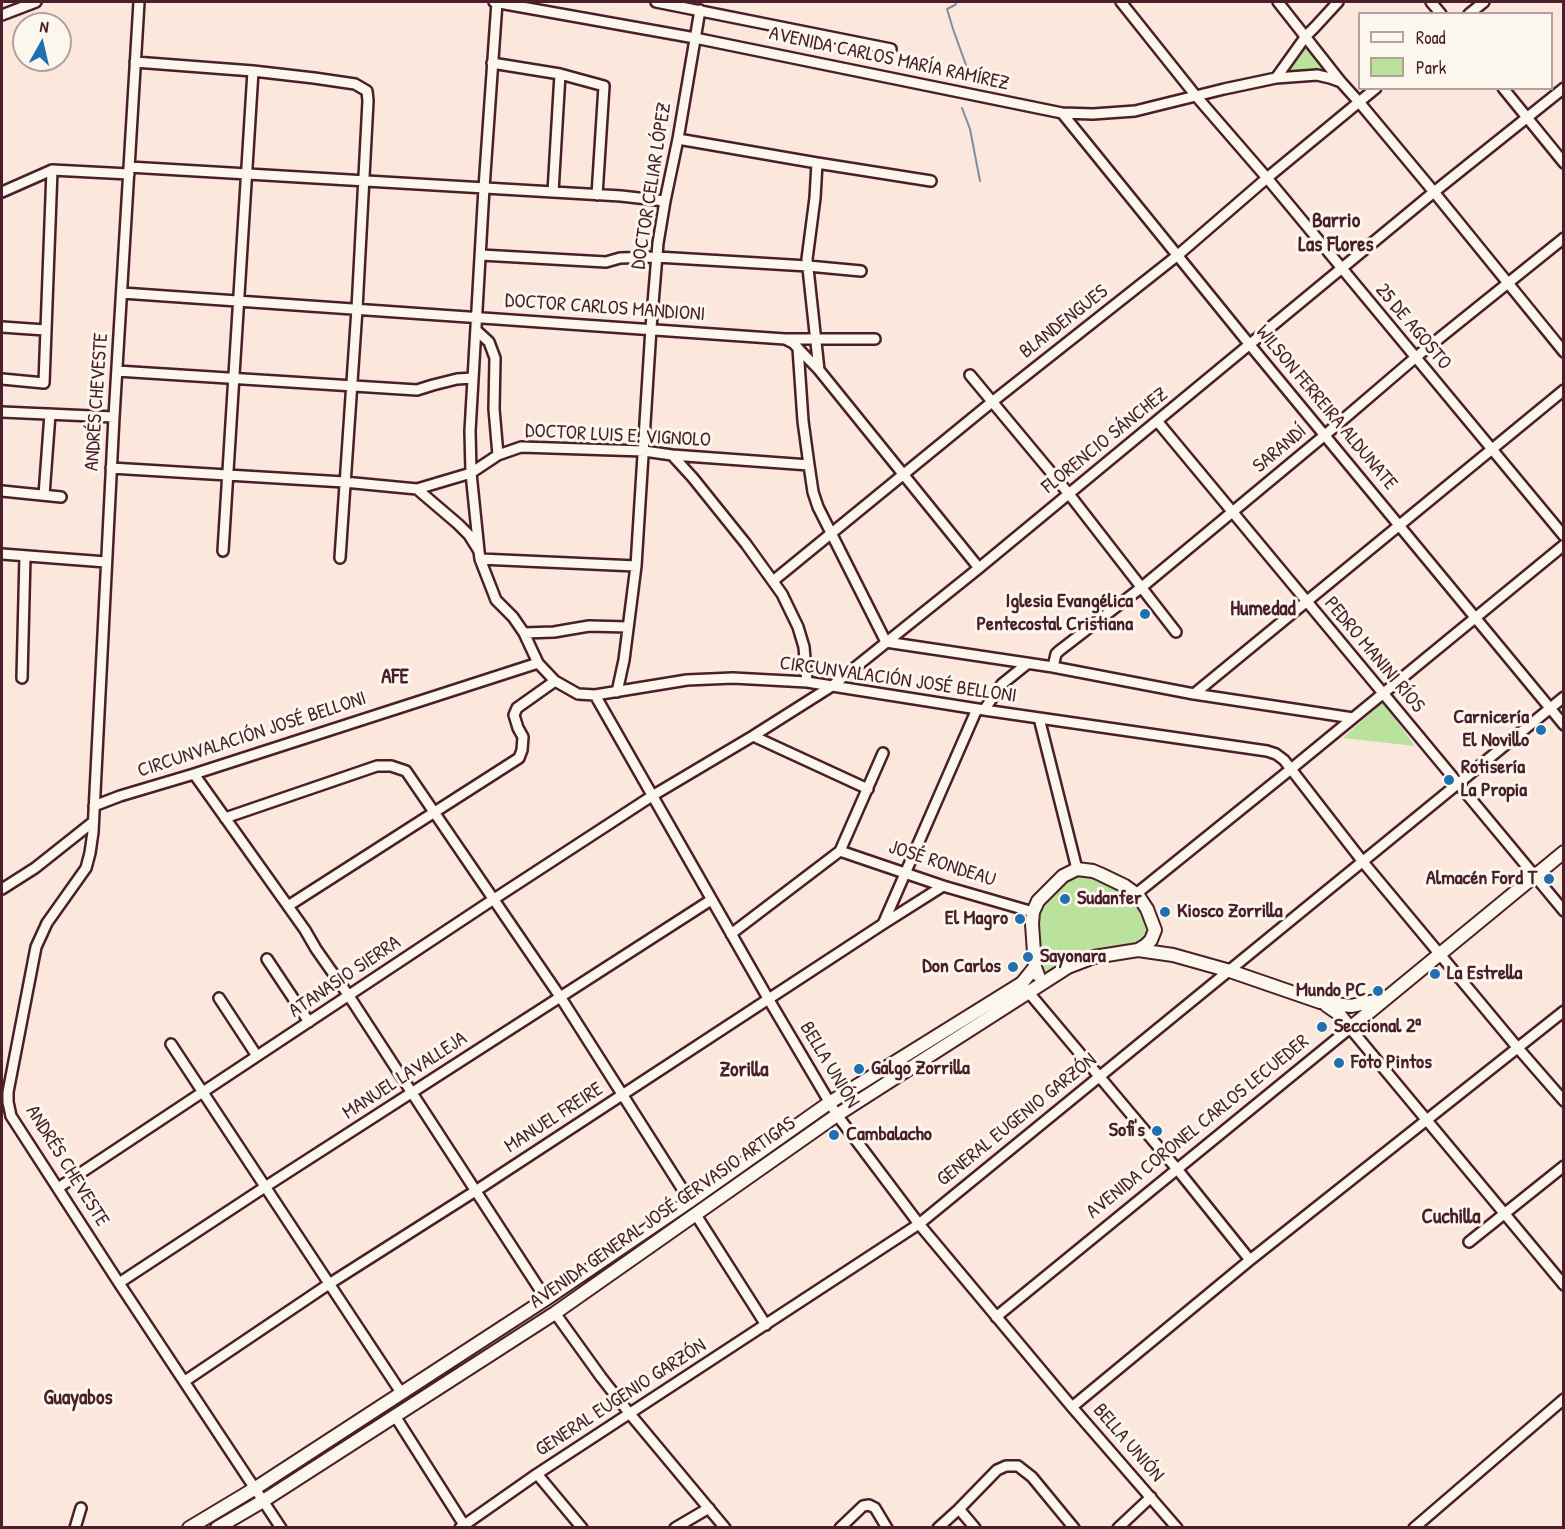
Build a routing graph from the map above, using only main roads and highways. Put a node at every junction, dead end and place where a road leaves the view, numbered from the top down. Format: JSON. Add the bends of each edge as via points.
{"nodes":[{"id":1,"x":1563,"y":852,"type":"edge"},
{"id":2,"x":1155,"y":930,"type":"junction"},
{"id":3,"x":1138,"y":950,"type":"junction"},
{"id":4,"x":1173,"y":956,"type":"junction"},
{"id":5,"x":1035,"y":967,"type":"junction"},
{"id":6,"x":1048,"y":980,"type":"junction"},
{"id":7,"x":1026,"y":988,"type":"junction"},
{"id":8,"x":1385,"y":999,"type":"junction"},
{"id":9,"x":1320,"y":1002,"type":"junction"},
{"id":10,"x":189,"y":1527,"type":"edge"},
{"id":11,"x":217,"y":1527,"type":"edge"}],
"edges":[{"from":1,"to":8,"type":"main road","name":"AVENIDA CORONEL CARLOS LECUEDER"},
{"from":2,"to":3,"type":"main road","via":[[1151,940]]},
{"from":2,"to":4,"type":"main road","via":[[1161,945]]},
{"from":2,"to":5,"type":"main road","via":[[1136,894],[1100,874],[1077,869],[1063,876],[1033,912]]},
{"from":3,"to":4,"type":"main road"},
{"from":3,"to":6,"type":"main road","name":"AVENIDA GENERAL JOSÉ GERVASIO ARTIGAS","via":[[1094,957]]},
{"from":4,"to":9,"type":"main road"},
{"from":5,"to":6,"type":"main road","via":[[1040,977]]},
{"from":5,"to":7,"type":"main road","name":"AVENIDA GENERAL JOSÉ GERVASIO ARTIGAS"},
{"from":6,"to":7,"type":"main road","name":"AVENIDA GENERAL JOSÉ GERVASIO ARTIGAS"},
{"from":7,"to":10,"type":"main road","name":"AVENIDA GENERAL JOSÉ GERVASIO ARTIGAS","via":[[829,1103],[546,1299]]},
{"from":7,"to":11,"type":"main road","name":"AVENIDA GENERAL JOSÉ GERVASIO ARTIGAS","via":[[555,1313]]},
{"from":8,"to":9,"type":"main road","via":[[1351,1006]]},
{"from":8,"to":9,"type":"main road","name":"AVENIDA CORONEL CARLOS LECUEDER","via":[[1350,1028],[1339,1014]]}]}
